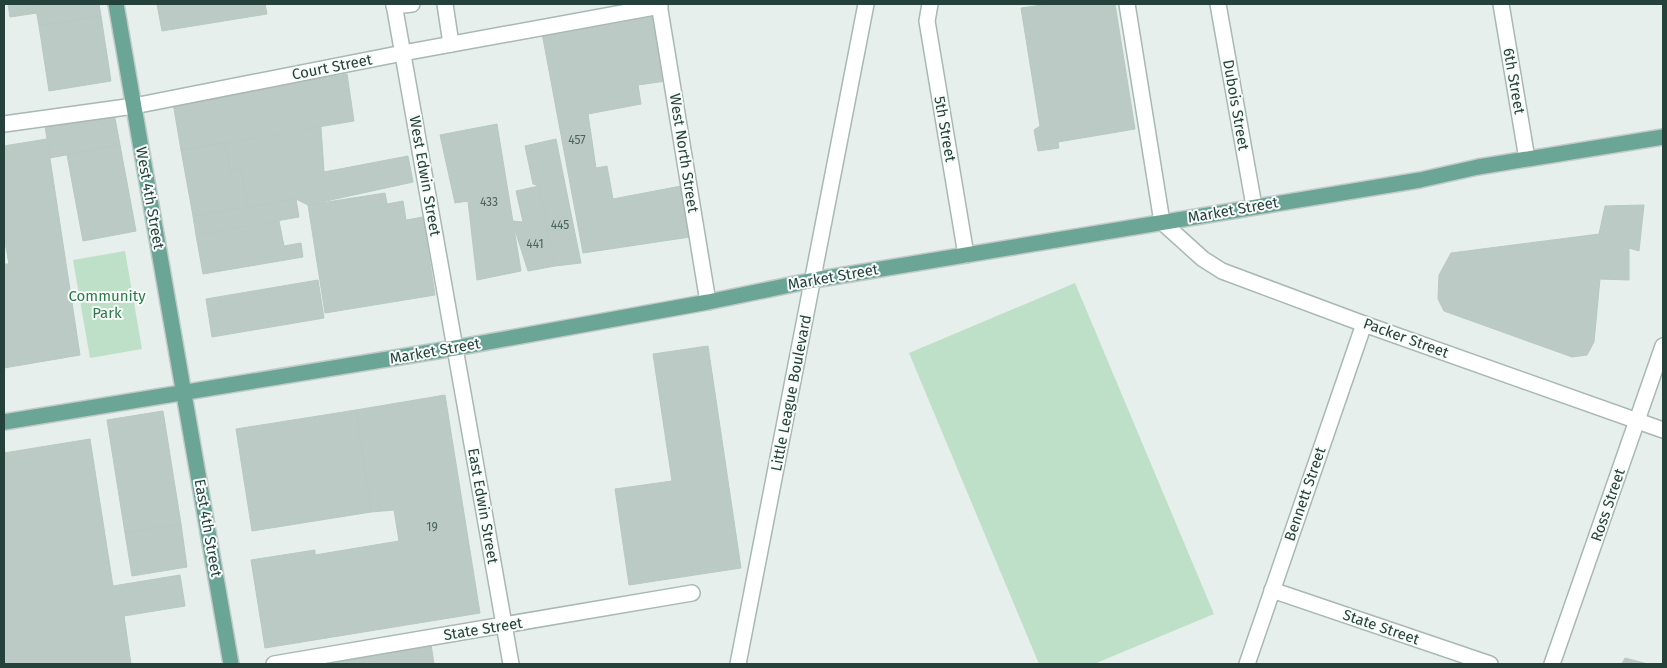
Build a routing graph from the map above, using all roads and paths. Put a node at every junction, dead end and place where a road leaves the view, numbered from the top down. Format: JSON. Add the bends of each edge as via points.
{"nodes":[{"id":1,"x":116,"y":4,"type":"edge"},
{"id":2,"x":412,"y":4,"type":"edge"},
{"id":3,"x":445,"y":4,"type":"edge"},
{"id":4,"x":866,"y":4,"type":"edge"},
{"id":5,"x":930,"y":4,"type":"edge"},
{"id":6,"x":1127,"y":4,"type":"edge"},
{"id":7,"x":1218,"y":4,"type":"edge"},
{"id":8,"x":1500,"y":4,"type":"edge"},
{"id":9,"x":394,"y":5,"type":"edge"},
{"id":10,"x":660,"y":5,"type":"edge"},
{"id":11,"x":451,"y":44,"type":"junction"},
{"id":12,"x":403,"y":52,"type":"junction"},
{"id":13,"x":134,"y":106,"type":"junction"},
{"id":14,"x":4,"y":124,"type":"edge"},
{"id":15,"x":1663,"y":137,"type":"edge"},
{"id":16,"x":1527,"y":158,"type":"junction"},
{"id":17,"x":1254,"y":206,"type":"junction"},
{"id":18,"x":1162,"y":222,"type":"junction"},
{"id":19,"x":966,"y":255,"type":"junction"},
{"id":20,"x":814,"y":280,"type":"junction"},
{"id":21,"x":708,"y":302,"type":"junction"},
{"id":22,"x":1364,"y":324,"type":"junction"},
{"id":23,"x":1663,"y":346,"type":"edge"},
{"id":24,"x":455,"y":348,"type":"junction"},
{"id":25,"x":184,"y":392,"type":"junction"},
{"id":26,"x":1637,"y":421,"type":"junction"},
{"id":27,"x":4,"y":422,"type":"edge"},
{"id":28,"x":1663,"y":430,"type":"edge"},
{"id":29,"x":1272,"y":590,"type":"junction"},
{"id":30,"x":692,"y":593,"type":"dead end"},
{"id":31,"x":504,"y":625,"type":"junction"},
{"id":32,"x":231,"y":664,"type":"edge"},
{"id":33,"x":274,"y":664,"type":"edge"},
{"id":34,"x":511,"y":664,"type":"edge"},
{"id":35,"x":738,"y":664,"type":"edge"},
{"id":36,"x":1247,"y":664,"type":"edge"},
{"id":37,"x":1490,"y":664,"type":"edge"},
{"id":38,"x":1552,"y":664,"type":"edge"}],
"edges":[{"from":1,"to":13,"type":"main road","name":"West 4th Street"},
{"from":2,"to":9,"type":"street"},
{"from":3,"to":11,"type":"street"},
{"from":4,"to":20,"type":"street","name":"Little League Boulevard"},
{"from":5,"to":19,"type":"street","name":"5th Street","via":[[927,21]]},
{"from":6,"to":18,"type":"street"},
{"from":7,"to":17,"type":"street","name":"Dubois Street"},
{"from":8,"to":16,"type":"street","name":"6th Street"},
{"from":9,"to":12,"type":"street","name":"West Edwin Street"},
{"from":10,"to":11,"type":"street","name":"Court Street"},
{"from":10,"to":21,"type":"street","name":"West North Street"},
{"from":11,"to":12,"type":"street","name":"Court Street"},
{"from":12,"to":13,"type":"street","name":"Court Street"},
{"from":12,"to":24,"type":"street","name":"West Edwin Street"},
{"from":13,"to":14,"type":"street","name":"Court Street"},
{"from":13,"to":25,"type":"main road","name":"West 4th Street"},
{"from":15,"to":16,"type":"main road","name":"Market Street"},
{"from":16,"to":17,"type":"main road","name":"Market Street","via":[[1420,180]]},
{"from":17,"to":18,"type":"main road","name":"Market Street"},
{"from":18,"to":19,"type":"main road","name":"Market Street"},
{"from":18,"to":22,"type":"street","name":"Packer Street","via":[[1203,260],[1222,271]]},
{"from":19,"to":20,"type":"main road","name":"Market Street"},
{"from":20,"to":21,"type":"main road","name":"Market Street"},
{"from":20,"to":35,"type":"street","name":"Little League Boulevard"},
{"from":21,"to":24,"type":"main road","name":"Market Street"},
{"from":22,"to":26,"type":"street","name":"Packer Street"},
{"from":22,"to":29,"type":"street","name":"Bennett Street"},
{"from":23,"to":26,"type":"street","name":"Ross Street"},
{"from":24,"to":25,"type":"main road","name":"Market Street"},
{"from":24,"to":31,"type":"street","name":"East Edwin Street"},
{"from":25,"to":27,"type":"main road","name":"Market Street"},
{"from":25,"to":32,"type":"main road","name":"East 4th Street"},
{"from":26,"to":28,"type":"street","name":"Packer Street"},
{"from":26,"to":38,"type":"street","name":"Ross Street"},
{"from":29,"to":36,"type":"street","name":"Bennett Street"},
{"from":29,"to":37,"type":"street","name":"State Street"},
{"from":30,"to":31,"type":"street","name":"State Street"},
{"from":31,"to":33,"type":"street","name":"State Street"},
{"from":31,"to":34,"type":"street","name":"East Edwin Street"}]}
